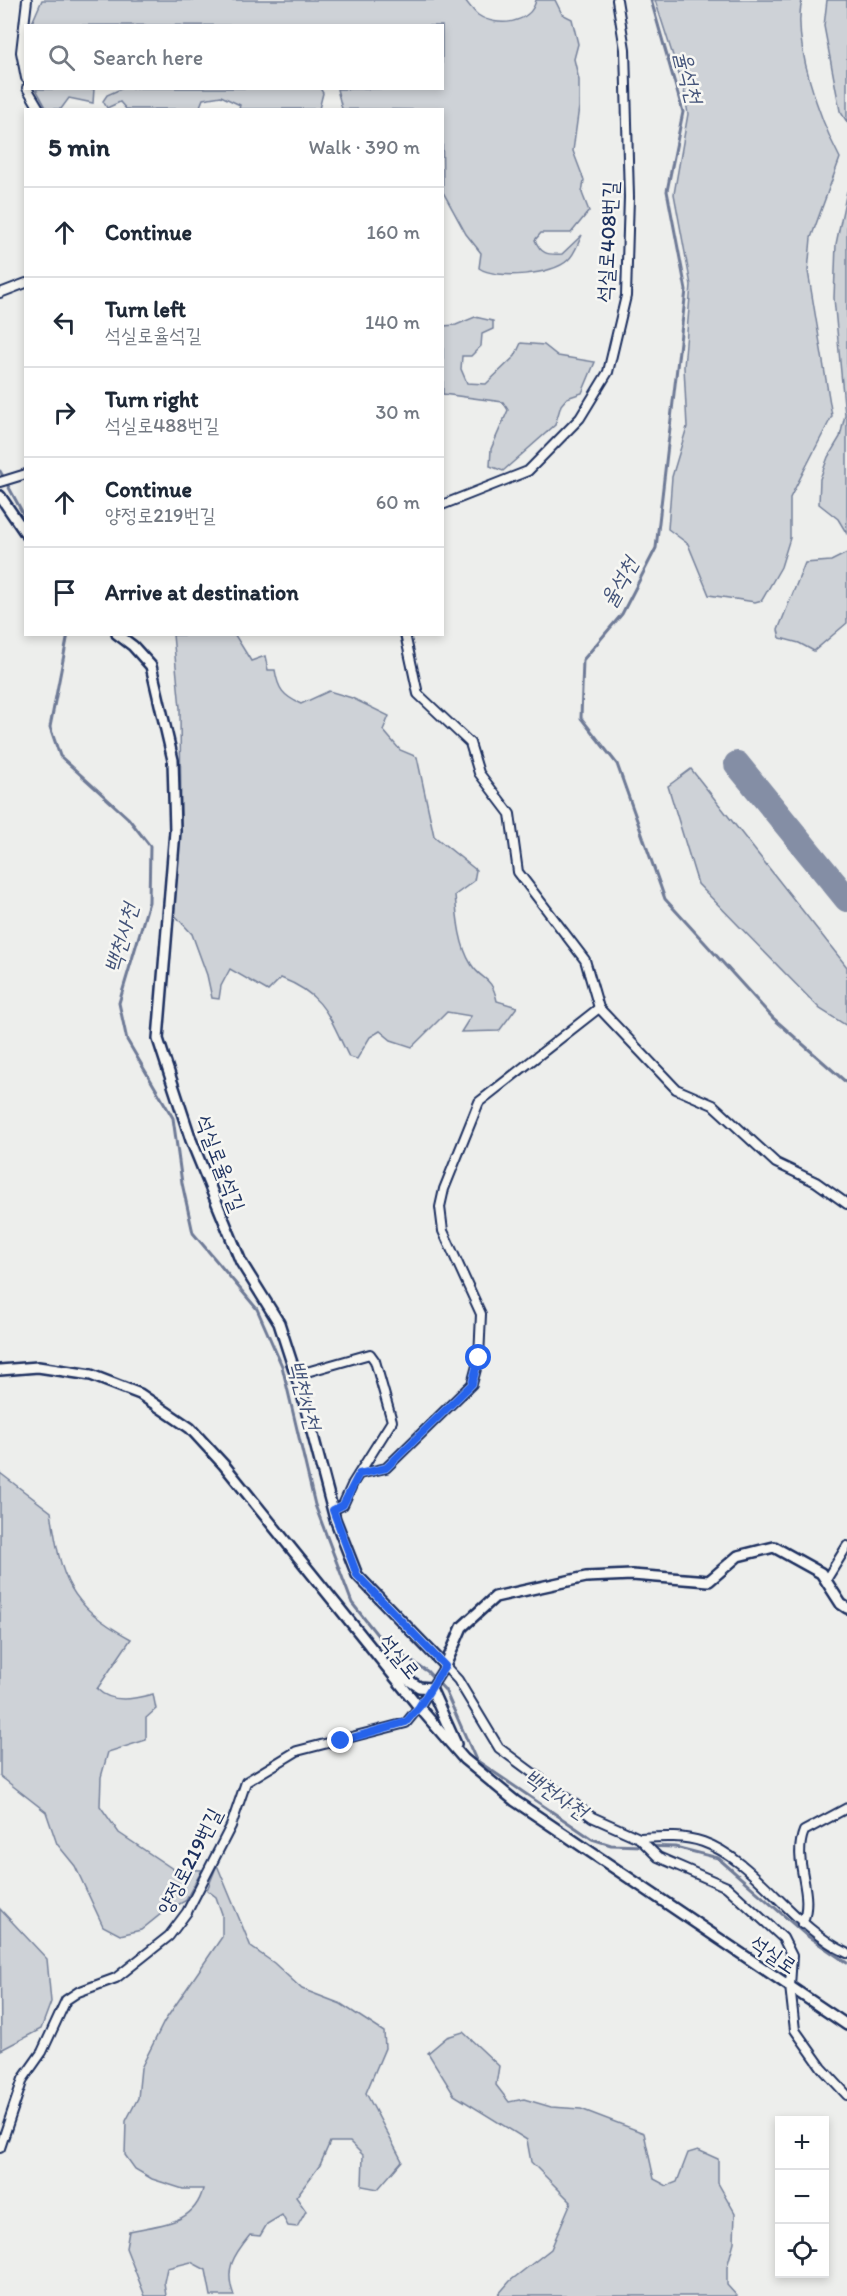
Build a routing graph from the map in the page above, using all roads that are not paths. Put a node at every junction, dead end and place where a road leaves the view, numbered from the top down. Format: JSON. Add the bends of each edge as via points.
{"nodes":[{"id":1,"x":27,"y":0,"type":"edge"},
{"id":2,"x":617,"y":0,"type":"edge"},
{"id":3,"x":24,"y":24,"type":"edge"},
{"id":4,"x":24,"y":26,"type":"edge"},
{"id":5,"x":24,"y":68,"type":"edge"},
{"id":6,"x":28,"y":90,"type":"edge"},
{"id":7,"x":39,"y":108,"type":"edge"},
{"id":8,"x":24,"y":284,"type":"edge"},
{"id":9,"x":0,"y":293,"type":"edge"},
{"id":10,"x":24,"y":475,"type":"edge"},
{"id":11,"x":1,"y":482,"type":"edge"},
{"id":12,"x":0,"y":496,"type":"edge"},
{"id":13,"x":444,"y":504,"type":"edge"},
{"id":14,"x":24,"y":531,"type":"edge"},
{"id":15,"x":120,"y":636,"type":"edge"},
{"id":16,"x":405,"y":636,"type":"edge"},
{"id":17,"x":598,"y":1008,"type":"junction"},
{"id":18,"x":847,"y":1204,"type":"edge"},
{"id":19,"x":0,"y":1370,"type":"edge"},
{"id":20,"x":296,"y":1375,"type":"junction"},
{"id":21,"x":359,"y":1474,"type":"junction"},
{"id":22,"x":333,"y":1510,"type":"junction"},
{"id":23,"x":847,"y":1546,"type":"edge"},
{"id":24,"x":825,"y":1580,"type":"junction"},
{"id":25,"x":847,"y":1608,"type":"edge"},
{"id":26,"x":385,"y":1666,"type":"junction"},
{"id":27,"x":445,"y":1666,"type":"junction"},
{"id":28,"x":432,"y":1687,"type":"junction"},
{"id":29,"x":419,"y":1707,"type":"junction"},
{"id":30,"x":461,"y":1754,"type":"junction"},
{"id":31,"x":847,"y":1808,"type":"edge"},
{"id":32,"x":640,"y":1839,"type":"junction"},
{"id":33,"x":802,"y":1924,"type":"junction"},
{"id":34,"x":847,"y":1953,"type":"edge"},
{"id":35,"x":790,"y":1986,"type":"junction"},
{"id":36,"x":847,"y":2025,"type":"edge"},
{"id":37,"x":847,"y":2095,"type":"edge"},
{"id":38,"x":0,"y":2148,"type":"edge"}],
"edges":[{"from":1,"to":3,"type":"street"},
{"from":2,"to":13,"type":"street","name":"석실로408번길","via":[[625,50],[629,197],[626,296],[608,372],[580,418],[528,471]]},
{"from":4,"to":5,"type":"street"},
{"from":6,"to":7,"type":"street"},
{"from":8,"to":9,"type":"street"},
{"from":10,"to":11,"type":"street"},
{"from":12,"to":14,"type":"street"},
{"from":15,"to":20,"type":"street","name":"석실로율석길","via":[[151,666],[173,760],[175,831],[158,1040],[195,1152],[241,1262],[279,1323]]},
{"from":16,"to":17,"type":"street","via":[[418,694],[470,743],[479,773],[510,814],[518,872],[585,960]]},
{"from":17,"to":18,"type":"street","via":[[676,1089],[713,1105],[776,1163],[816,1182]]},
{"from":17,"to":21,"type":"street","via":[[479,1102],[440,1207],[444,1231],[481,1314],[479,1358],[472,1384],[386,1468]]},
{"from":19,"to":26,"type":"street","name":"석실로","via":[[38,1367],[92,1375],[140,1394],[190,1428]]},
{"from":20,"to":21,"type":"street","via":[[370,1354],[375,1361],[392,1421]]},
{"from":20,"to":22,"type":"street","name":"석실로율석길"},
{"from":21,"to":22,"type":"street","via":[[343,1505]]},
{"from":22,"to":27,"type":"street","name":"석실로율석길","via":[[357,1575]]},
{"from":23,"to":24,"type":"street"},
{"from":24,"to":25,"type":"street"},
{"from":24,"to":27,"type":"street","via":[[821,1573],[774,1547],[738,1556],[709,1581],[632,1575],[585,1577],[528,1589],[495,1597],[462,1627]]},
{"from":26,"to":28,"type":"street","via":[[419,1687]]},
{"from":26,"to":29,"type":"street","name":"석실로"},
{"from":27,"to":28,"type":"street","name":"양정로219번길"},
{"from":27,"to":32,"type":"street","via":[[458,1680],[499,1748],[592,1817]]},
{"from":28,"to":29,"type":"street","name":"양정로219번길"},
{"from":28,"to":30,"type":"street"},
{"from":29,"to":30,"type":"street","name":"석실로"},
{"from":29,"to":38,"type":"street","name":"양정로219번길","via":[[406,1722],[297,1751],[246,1782],[231,1826],[187,1912],[169,1936],[116,1978],[66,2000],[42,2052],[23,2079]]},
{"from":30,"to":35,"type":"street","name":"석실로","via":[[515,1800]]},
{"from":31,"to":33,"type":"street","via":[[804,1831],[798,1845],[808,1910]]},
{"from":32,"to":33,"type":"street","via":[[700,1841],[717,1848],[760,1882]]},
{"from":32,"to":35,"type":"street","via":[[658,1857],[727,1887],[783,1938],[792,1956]]},
{"from":33,"to":34,"type":"street"},
{"from":35,"to":36,"type":"street","name":"석실로"},
{"from":35,"to":37,"type":"street","via":[[795,2030]]}]}
